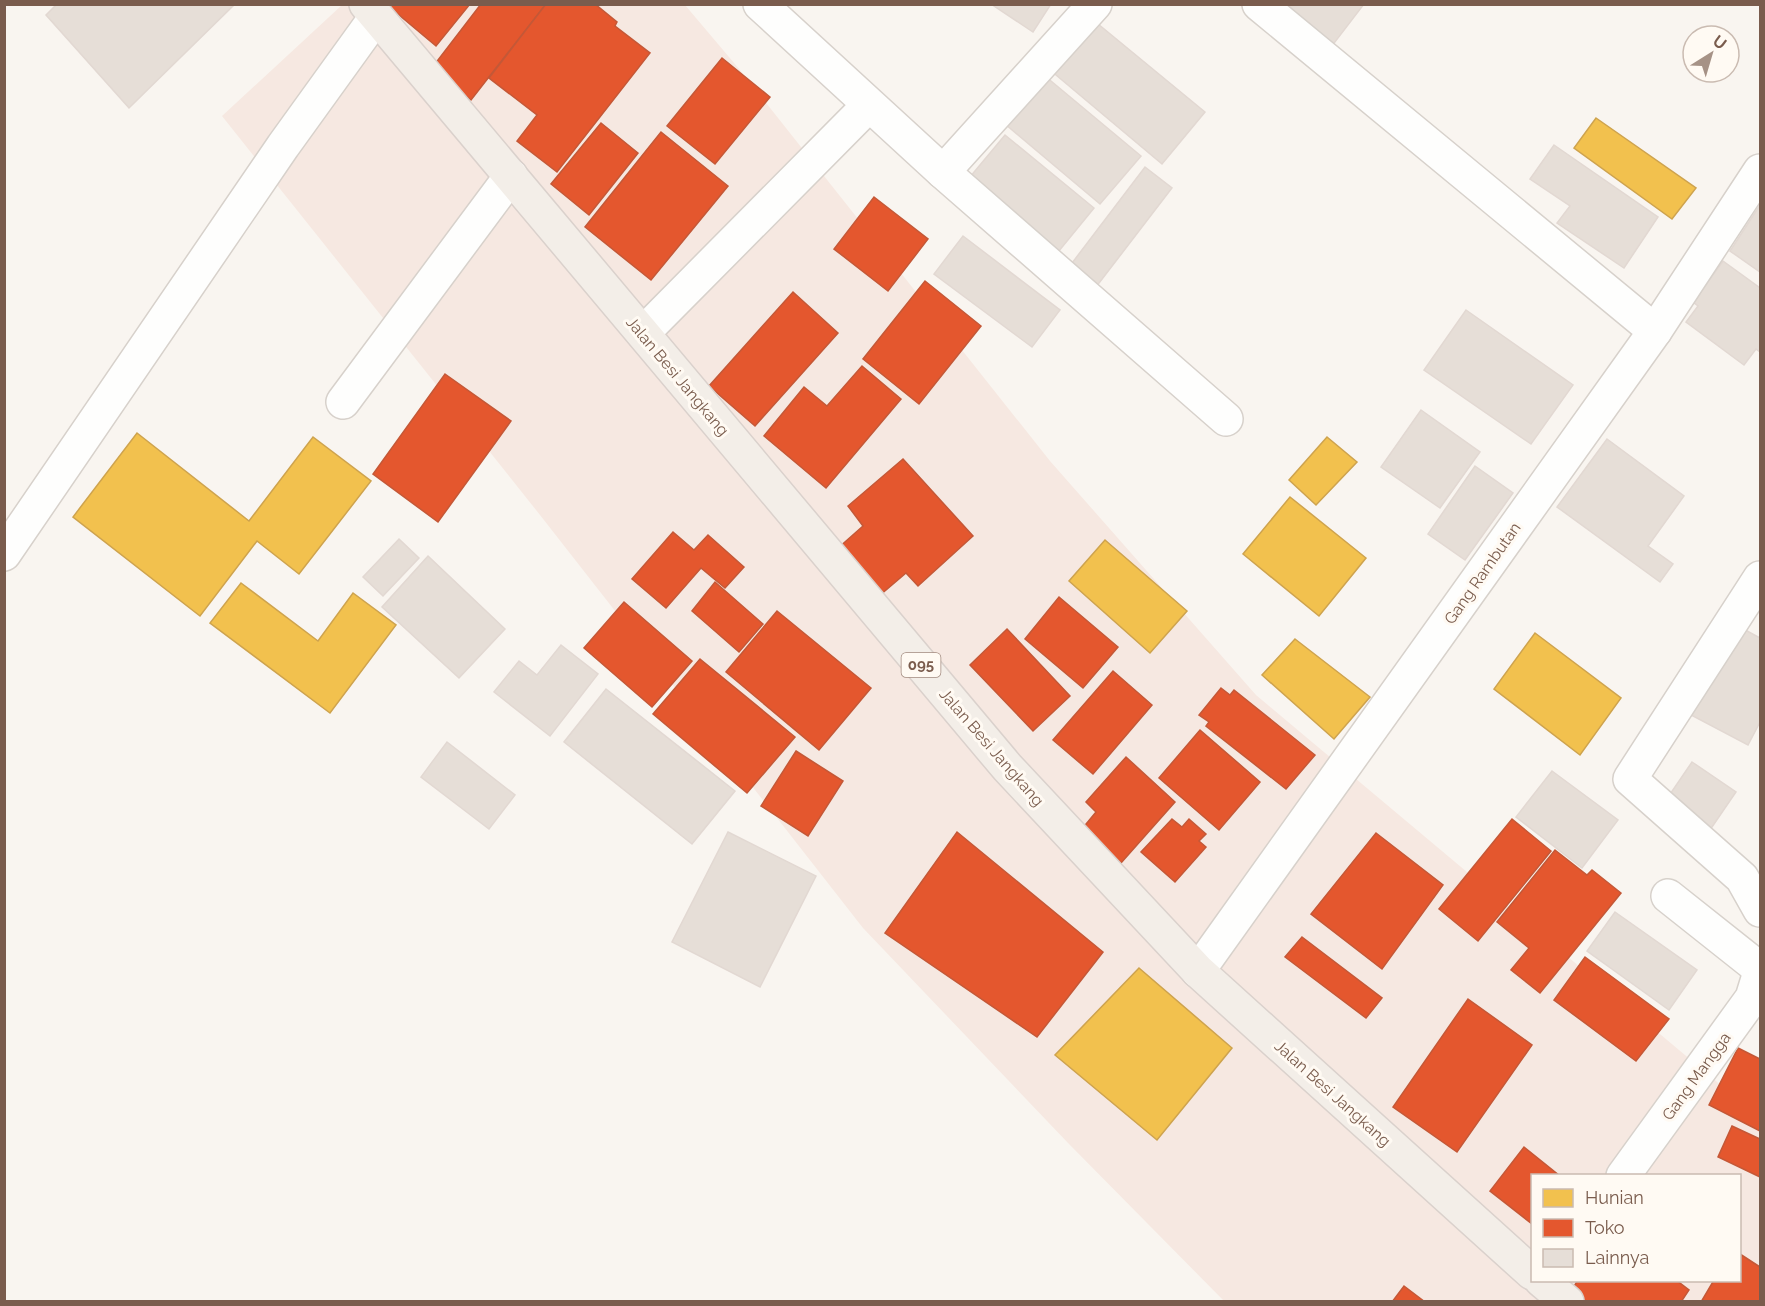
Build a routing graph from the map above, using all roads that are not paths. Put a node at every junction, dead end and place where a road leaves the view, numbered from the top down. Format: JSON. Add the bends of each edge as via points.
{"nodes":[{"id":1,"x":760,"y":4,"type":"edge"},
{"id":2,"x":1095,"y":4,"type":"edge"},
{"id":3,"x":1258,"y":4,"type":"edge"},
{"id":4,"x":371,"y":11,"type":"edge"},
{"id":5,"x":869,"y":105,"type":"junction"},
{"id":6,"x":1761,"y":171,"type":"edge"},
{"id":7,"x":943,"y":172,"type":"junction"},
{"id":8,"x":511,"y":176,"type":"junction"},
{"id":9,"x":1655,"y":331,"type":"junction"},
{"id":10,"x":643,"y":333,"type":"junction"},
{"id":11,"x":343,"y":402,"type":"dead end"},
{"id":12,"x":1226,"y":419,"type":"dead end"},
{"id":13,"x":4,"y":554,"type":"edge"},
{"id":14,"x":1761,"y":578,"type":"edge"},
{"id":15,"x":1668,"y":896,"type":"dead end"},
{"id":16,"x":1760,"y":908,"type":"edge"},
{"id":17,"x":1761,"y":970,"type":"edge"},
{"id":18,"x":1198,"y":971,"type":"junction"},
{"id":19,"x":1624,"y":1174,"type":"edge"},
{"id":20,"x":1531,"y":1271,"type":"edge"}],
"edges":[{"from":1,"to":5,"type":"street"},
{"from":2,"to":7,"type":"street"},
{"from":3,"to":9,"type":"street"},
{"from":4,"to":8,"type":"main road","name":"Jalan Besi Jangkang","number":"095"},
{"from":4,"to":13,"type":"street","via":[[277,156]]},
{"from":5,"to":7,"type":"street"},
{"from":5,"to":10,"type":"street"},
{"from":6,"to":9,"type":"street","name":"Gang Rambutan"},
{"from":7,"to":12,"type":"street"},
{"from":8,"to":10,"type":"main road","name":"Jalan Besi Jangkang","number":"095"},
{"from":8,"to":11,"type":"street"},
{"from":9,"to":18,"type":"street","name":"Gang Rambutan"},
{"from":10,"to":18,"type":"main road","name":"Jalan Besi Jangkang","number":"095","via":[[1007,767]]},
{"from":14,"to":16,"type":"street","via":[[1630,779],[1742,878]]},
{"from":15,"to":17,"type":"street","name":"Gang Mangga"},
{"from":17,"to":19,"type":"street","name":"Gang Mangga","via":[[1752,998]]},
{"from":18,"to":20,"type":"main road","name":"Jalan Besi Jangkang","number":"095"}]}
